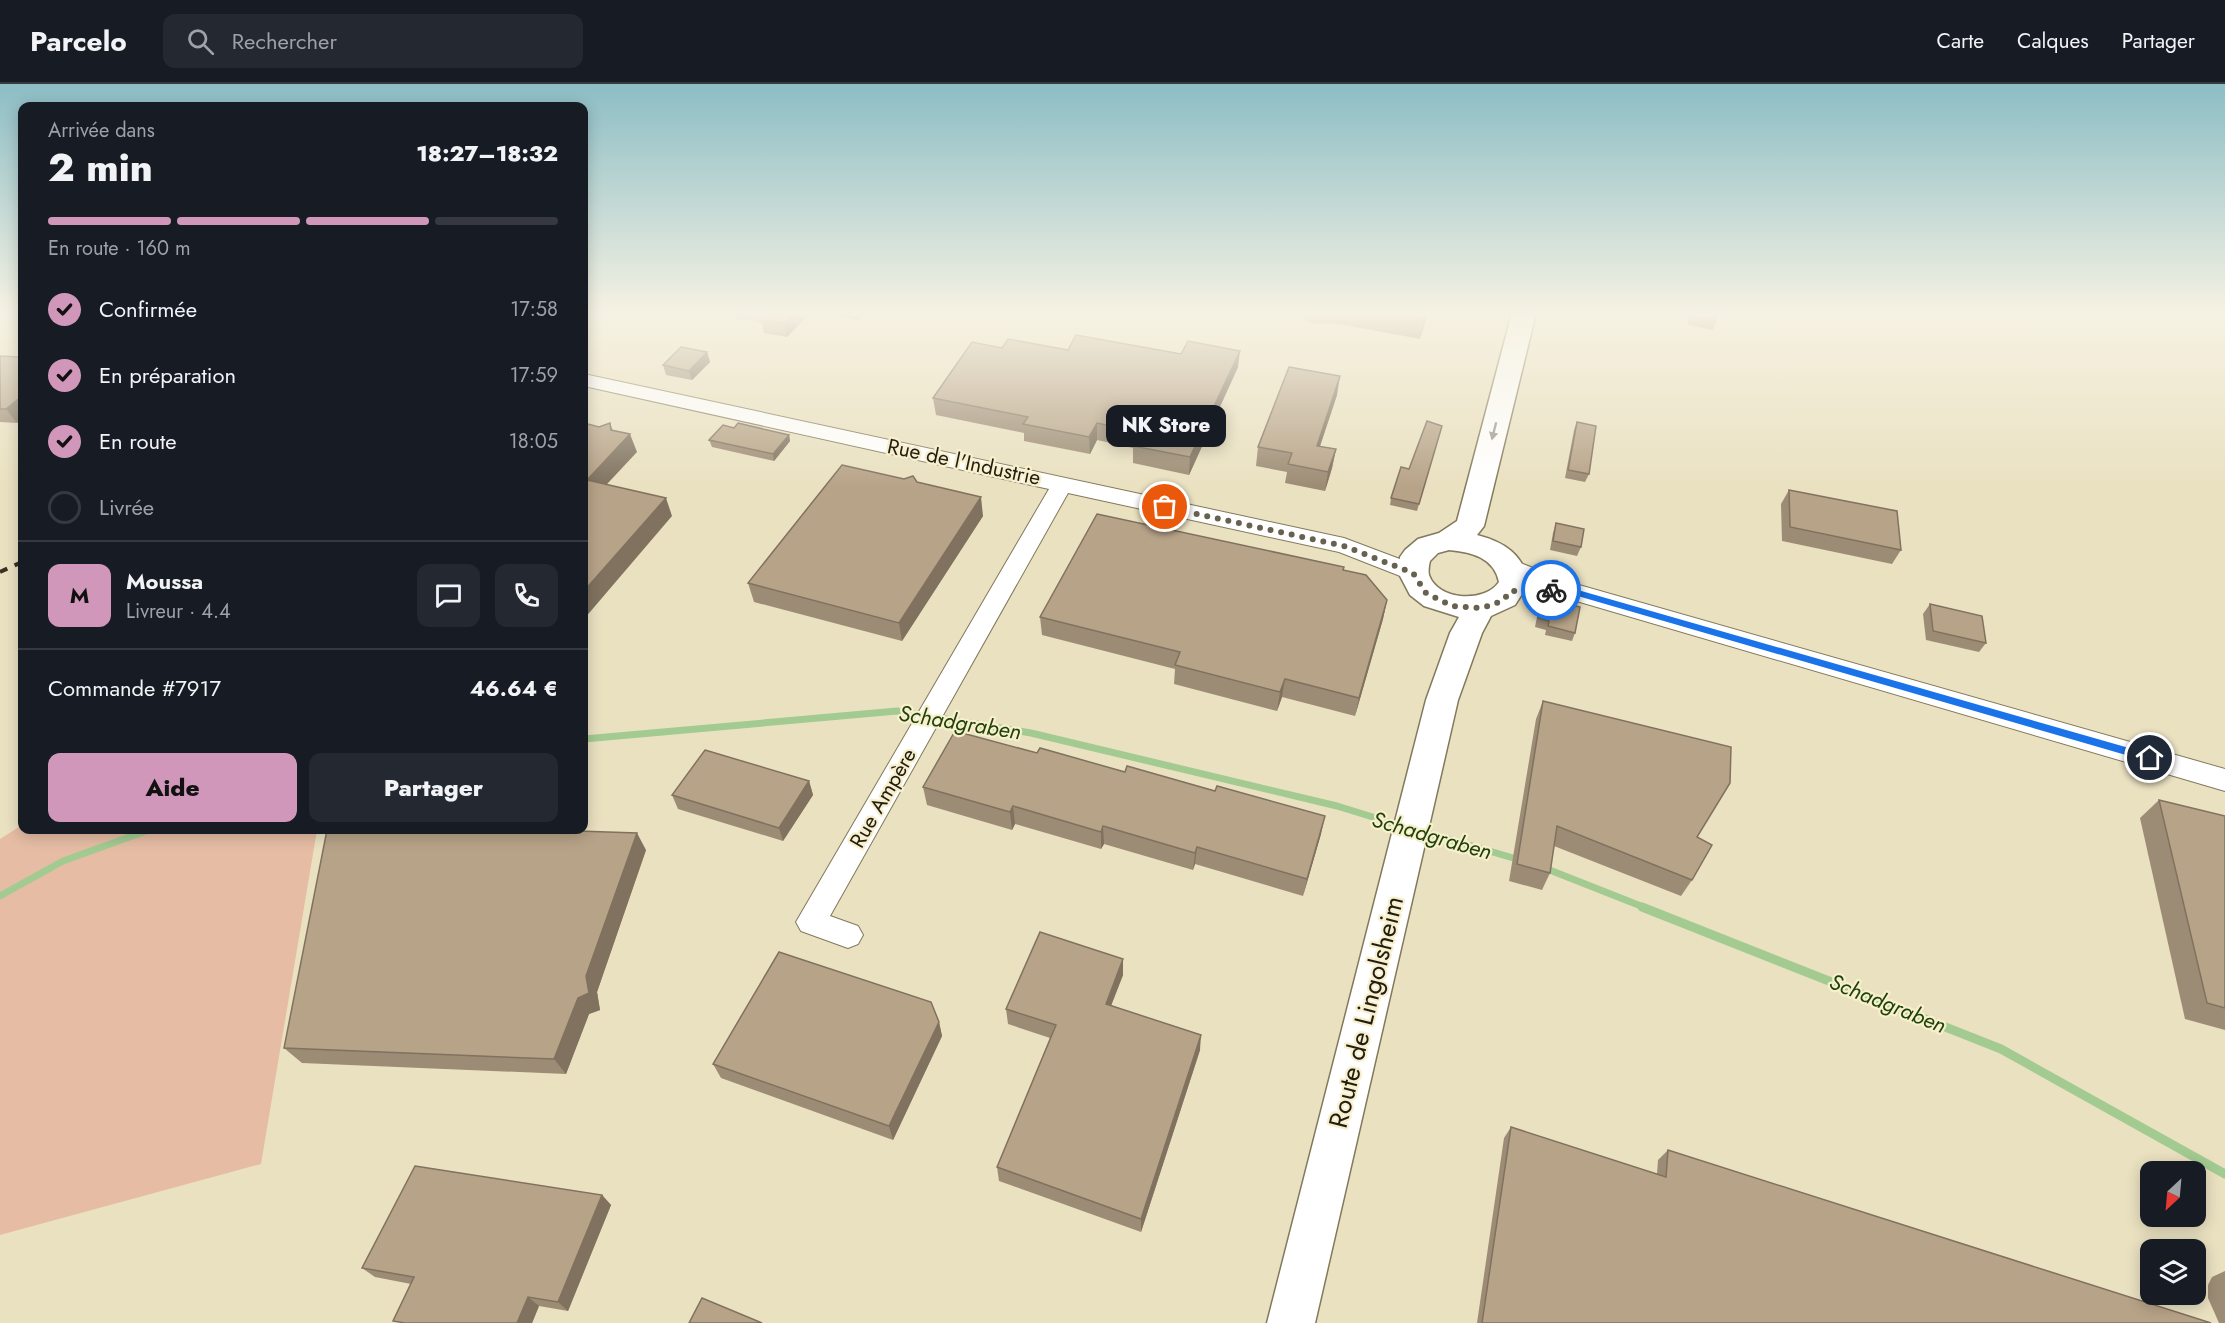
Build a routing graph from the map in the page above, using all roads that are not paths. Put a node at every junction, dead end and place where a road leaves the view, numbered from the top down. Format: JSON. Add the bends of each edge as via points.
{"nodes":[{"id":1,"x":1509,"y":371,"type":"edge"},
{"id":2,"x":1530,"y":371,"type":"edge"},
{"id":3,"x":588,"y":381,"type":"edge"},
{"id":4,"x":1063,"y":483,"type":"junction"},
{"id":5,"x":1449,"y":540,"type":"junction"},
{"id":6,"x":1416,"y":562,"type":"junction"},
{"id":7,"x":1504,"y":570,"type":"junction"},
{"id":8,"x":1439,"y":601,"type":"junction"},
{"id":9,"x":1480,"y":608,"type":"junction"},
{"id":10,"x":1442,"y":700,"type":"junction"},
{"id":11,"x":2225,"y":780,"type":"edge"},
{"id":12,"x":848,"y":935,"type":"dead end"},
{"id":13,"x":1291,"y":1323,"type":"edge"}],
"edges":[{"from":1,"to":5,"type":"main road","one_way":true,"via":[[1470,526]]},
{"from":2,"to":7,"type":"main road","via":[[1490,532]]},
{"from":3,"to":4,"type":"street","name":"Rue de l'Industrie"},
{"from":4,"to":6,"type":"street","name":"Rue de l'Industrie"},
{"from":4,"to":12,"type":"street","name":"Rue Ampère","via":[[811,922]]},
{"from":5,"to":6,"type":"main road","via":[[1428,546]]},
{"from":5,"to":7,"type":"main road","via":[[1464,541]]},
{"from":6,"to":8,"type":"main road","via":[[1422,588]]},
{"from":7,"to":9,"type":"main road","via":[[1504,599]]},
{"from":7,"to":11,"type":"street"},
{"from":8,"to":9,"type":"main road"},
{"from":8,"to":10,"type":"main road","via":[[1443,627]]},
{"from":9,"to":10,"type":"main road","via":[[1466,633]]},
{"from":10,"to":13,"type":"main road","name":"Route de Lingolsheim"}]}
